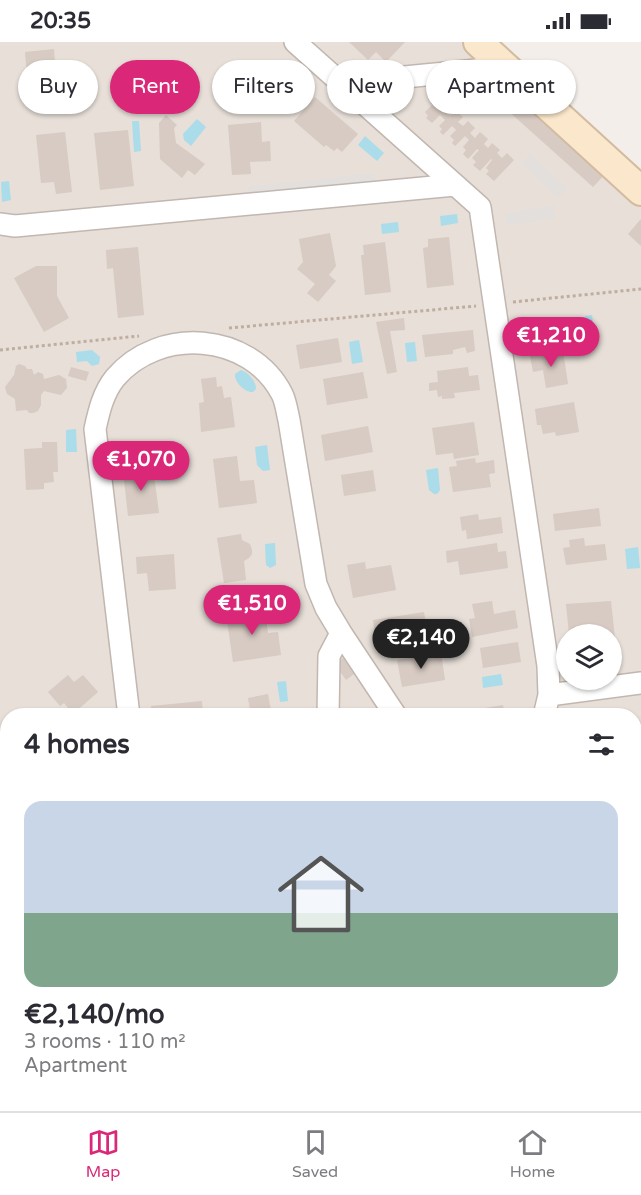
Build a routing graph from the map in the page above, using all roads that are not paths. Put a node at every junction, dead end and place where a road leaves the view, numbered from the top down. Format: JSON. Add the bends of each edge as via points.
{"nodes":[{"id":1,"x":295,"y":42,"type":"edge"},
{"id":2,"x":478,"y":42,"type":"edge"},
{"id":3,"x":499,"y":60,"type":"edge"},
{"id":4,"x":327,"y":69,"type":"edge"},
{"id":5,"x":377,"y":114,"type":"edge"},
{"id":6,"x":558,"y":114,"type":"edge"},
{"id":7,"x":454,"y":185,"type":"junction"},
{"id":8,"x":641,"y":191,"type":"edge"},
{"id":9,"x":0,"y":224,"type":"edge"},
{"id":10,"x":341,"y":633,"type":"junction"},
{"id":11,"x":641,"y":683,"type":"edge"},
{"id":12,"x":546,"y":705,"type":"edge"},
{"id":13,"x":128,"y":708,"type":"edge"},
{"id":14,"x":328,"y":708,"type":"edge"},
{"id":15,"x":391,"y":708,"type":"edge"}],
"edges":[{"from":1,"to":4,"type":"street"},
{"from":2,"to":3,"type":"street"},
{"from":5,"to":7,"type":"street"},
{"from":6,"to":8,"type":"street"},
{"from":7,"to":9,"type":"street","via":[[15,226]]},
{"from":7,"to":12,"type":"street","via":[[480,207],[548,666]]},
{"from":10,"to":13,"type":"street","via":[[316,584],[282,395],[268,374],[246,356],[219,344],[188,341],[160,348],[114,379],[102,401],[95,429]]},
{"from":10,"to":14,"type":"street","via":[[329,656]]},
{"from":10,"to":15,"type":"street"},
{"from":11,"to":12,"type":"street"}]}
